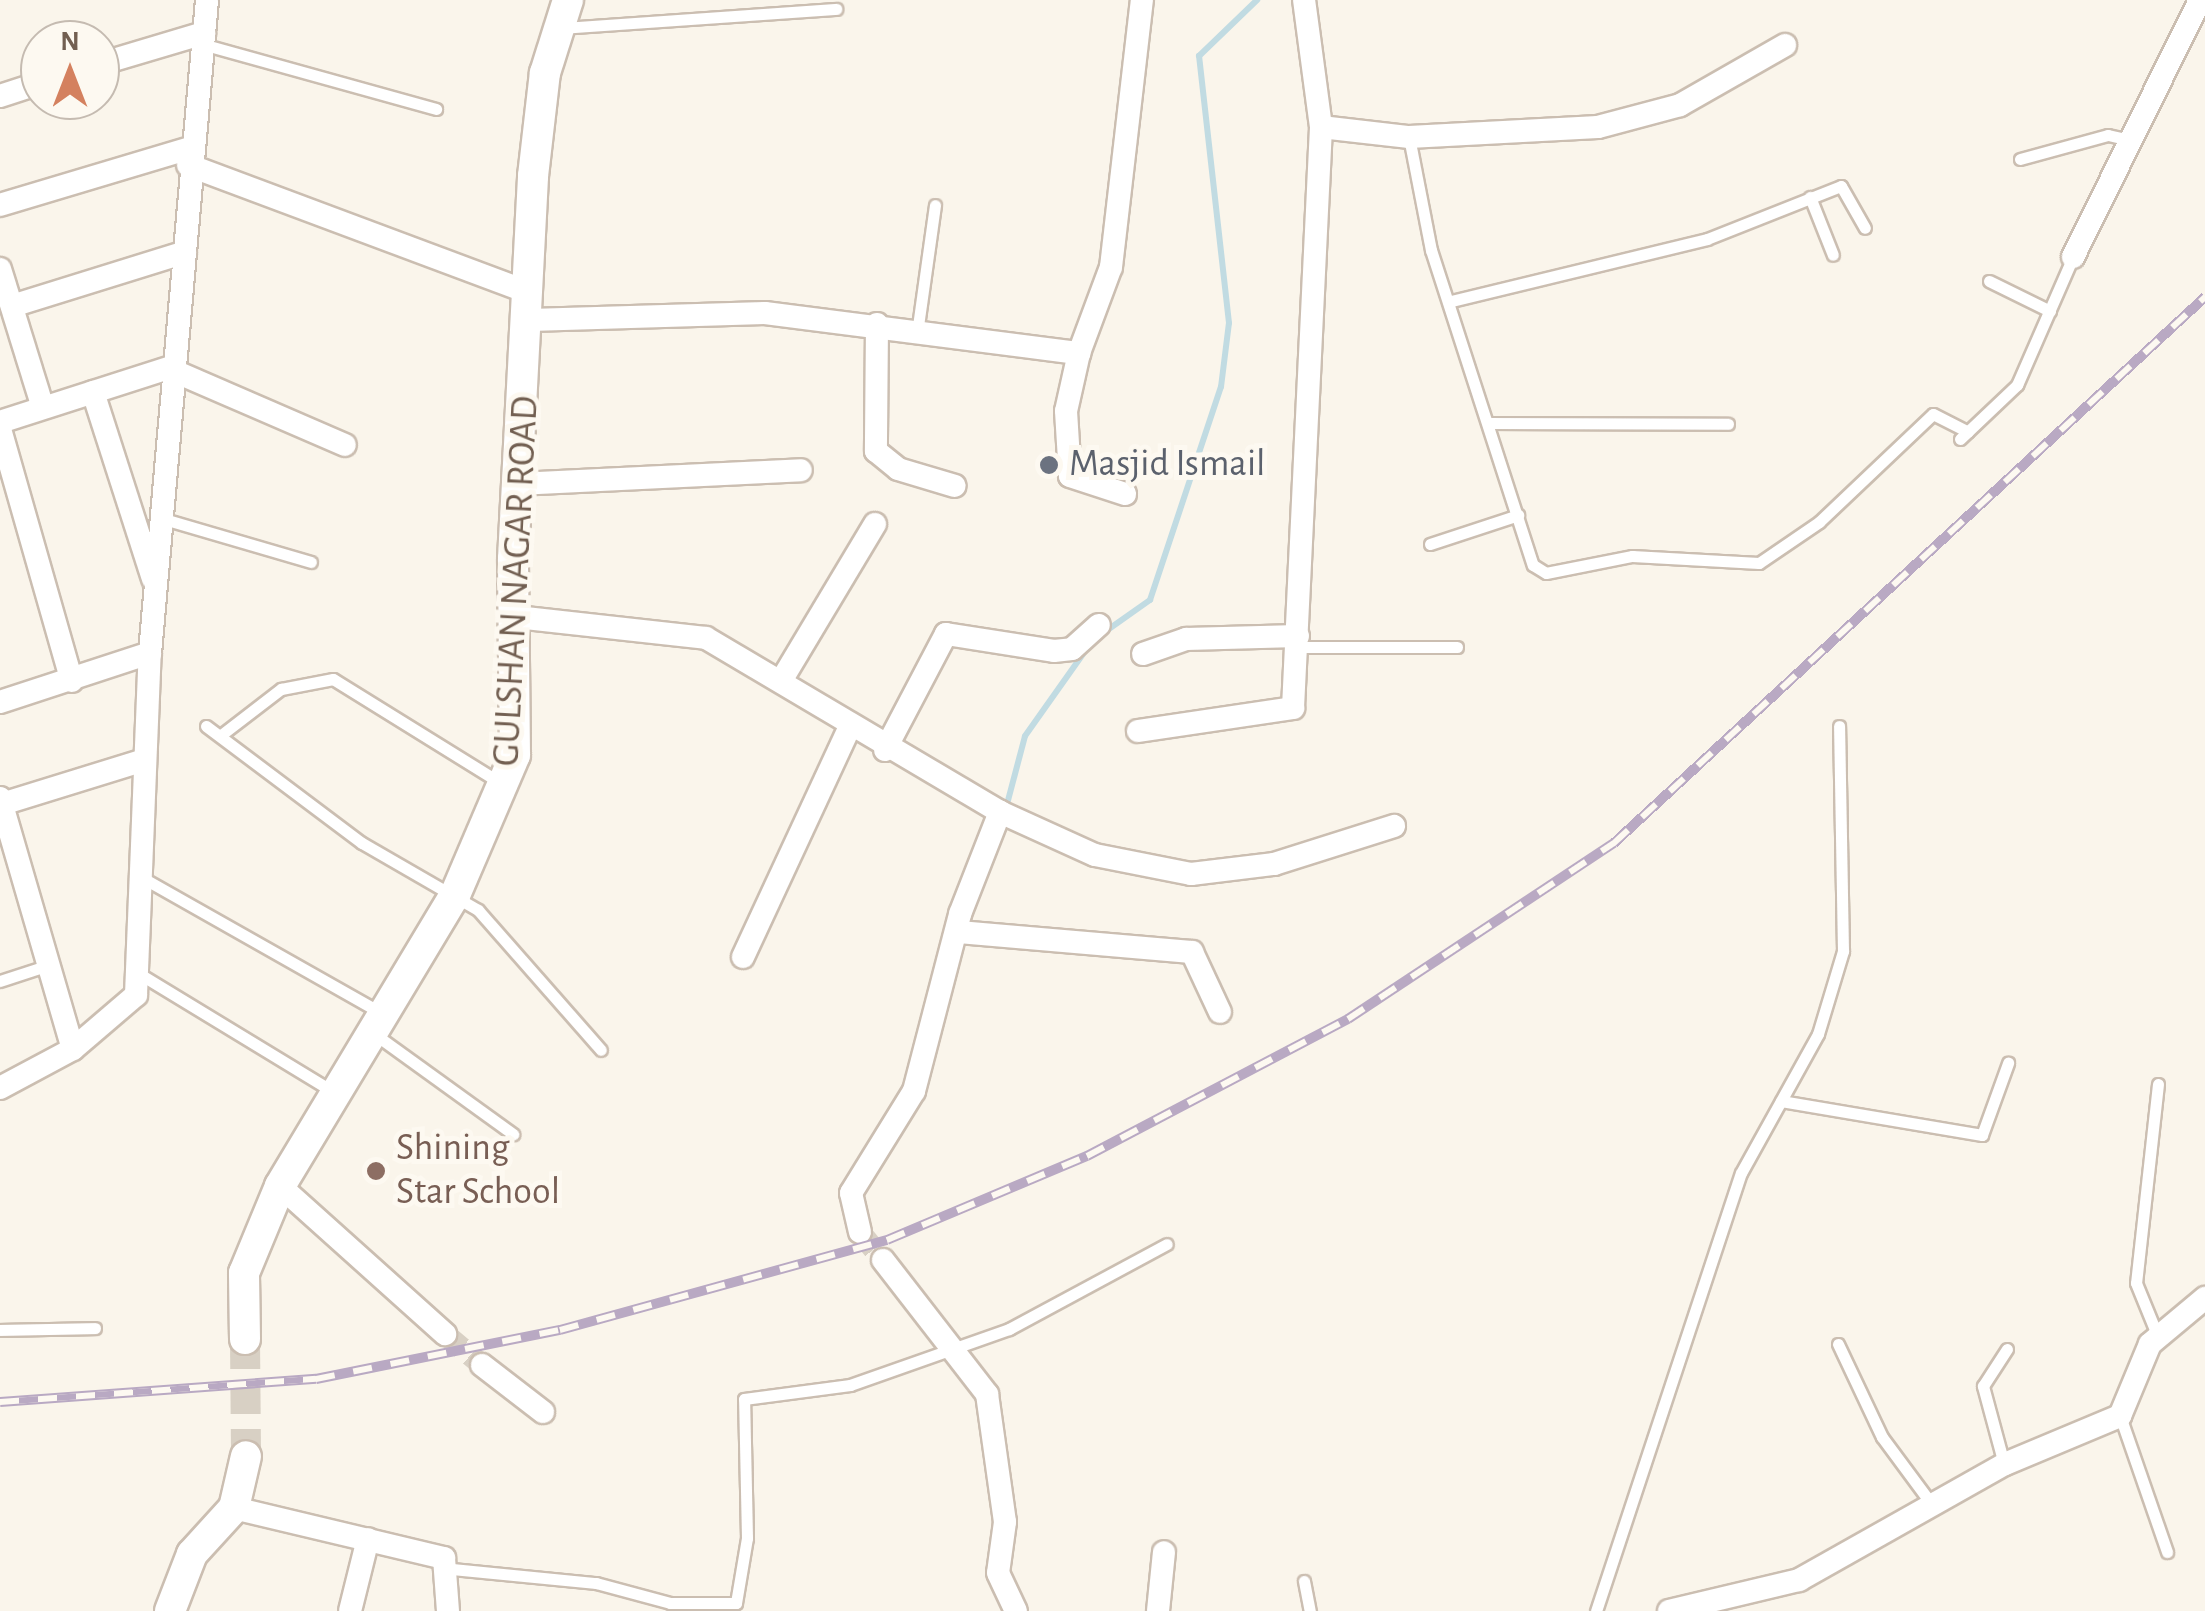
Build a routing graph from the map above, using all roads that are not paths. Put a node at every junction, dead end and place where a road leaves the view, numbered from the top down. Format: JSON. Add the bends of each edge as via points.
{"nodes":[{"id":1,"x":207,"y":0,"type":"edge"},
{"id":2,"x":1142,"y":0,"type":"edge"},
{"id":3,"x":1304,"y":0,"type":"edge"},
{"id":4,"x":2200,"y":0,"type":"edge"},
{"id":5,"x":836,"y":9,"type":"dead end"},
{"id":6,"x":563,"y":14,"type":"edge"},
{"id":7,"x":203,"y":39,"type":"junction"},
{"id":8,"x":1785,"y":45,"type":"dead end"},
{"id":9,"x":120,"y":59,"type":"edge"},
{"id":10,"x":436,"y":109,"type":"dead end"},
{"id":11,"x":1321,"y":127,"type":"junction"},
{"id":12,"x":1409,"y":137,"type":"junction"},
{"id":13,"x":2130,"y":140,"type":"junction"},
{"id":14,"x":189,"y":156,"type":"junction"},
{"id":15,"x":2020,"y":159,"type":"dead end"},
{"id":16,"x":1810,"y":197,"type":"junction"},
{"id":17,"x":0,"y":205,"type":"edge"},
{"id":18,"x":934,"y":205,"type":"dead end"},
{"id":19,"x":1865,"y":228,"type":"dead end"},
{"id":20,"x":185,"y":252,"type":"junction"},
{"id":21,"x":1833,"y":255,"type":"dead end"},
{"id":22,"x":2073,"y":257,"type":"joint"},
{"id":23,"x":0,"y":269,"type":"edge"},
{"id":24,"x":1989,"y":281,"type":"dead end"},
{"id":25,"x":1451,"y":301,"type":"junction"},
{"id":26,"x":12,"y":306,"type":"junction"},
{"id":27,"x":530,"y":307,"type":"junction"},
{"id":28,"x":2050,"y":311,"type":"junction"},
{"id":29,"x":877,"y":324,"type":"junction"},
{"id":30,"x":918,"y":326,"type":"junction"},
{"id":31,"x":1079,"y":354,"type":"junction"},
{"id":32,"x":174,"y":369,"type":"junction"},
{"id":33,"x":92,"y":392,"type":"junction"},
{"id":34,"x":43,"y":408,"type":"junction"},
{"id":35,"x":1491,"y":423,"type":"junction"},
{"id":36,"x":1728,"y":424,"type":"dead end"},
{"id":37,"x":0,"y":425,"type":"edge"},
{"id":38,"x":345,"y":445,"type":"dead end"},
{"id":39,"x":800,"y":470,"type":"dead end"},
{"id":40,"x":518,"y":484,"type":"junction"},
{"id":41,"x":955,"y":486,"type":"dead end"},
{"id":42,"x":1125,"y":494,"type":"dead end"},
{"id":43,"x":1518,"y":515,"type":"junction"},
{"id":44,"x":164,"y":520,"type":"junction"},
{"id":45,"x":876,"y":524,"type":"dead end"},
{"id":46,"x":1430,"y":544,"type":"dead end"},
{"id":47,"x":311,"y":562,"type":"dead end"},
{"id":48,"x":156,"y":586,"type":"junction"},
{"id":49,"x":516,"y":616,"type":"junction"},
{"id":50,"x":1099,"y":624,"type":"dead end"},
{"id":51,"x":1298,"y":642,"type":"junction"},
{"id":52,"x":1458,"y":648,"type":"dead end"},
{"id":53,"x":150,"y":653,"type":"junction"},
{"id":54,"x":1143,"y":654,"type":"dead end"},
{"id":55,"x":72,"y":681,"type":"junction"},
{"id":56,"x":781,"y":681,"type":"junction"},
{"id":57,"x":0,"y":702,"type":"edge"},
{"id":58,"x":206,"y":726,"type":"dead end"},
{"id":59,"x":1840,"y":726,"type":"dead end"},
{"id":60,"x":850,"y":727,"type":"junction"},
{"id":61,"x":1138,"y":730,"type":"dead end"},
{"id":62,"x":221,"y":735,"type":"junction"},
{"id":63,"x":885,"y":750,"type":"junction"},
{"id":64,"x":144,"y":760,"type":"junction"},
{"id":65,"x":506,"y":786,"type":"junction"},
{"id":66,"x":1,"y":801,"type":"edge"},
{"id":67,"x":1000,"y":812,"type":"junction"},
{"id":68,"x":1394,"y":826,"type":"dead end"},
{"id":69,"x":10,"y":871,"type":"edge"},
{"id":70,"x":140,"y":877,"type":"junction"},
{"id":71,"x":455,"y":895,"type":"junction"},
{"id":72,"x":958,"y":932,"type":"junction"},
{"id":73,"x":743,"y":958,"type":"dead end"},
{"id":74,"x":49,"y":965,"type":"junction"},
{"id":75,"x":138,"y":973,"type":"junction"},
{"id":76,"x":0,"y":982,"type":"edge"},
{"id":77,"x":1220,"y":1012,"type":"dead end"},
{"id":78,"x":375,"y":1022,"type":"junction"},
{"id":79,"x":74,"y":1049,"type":"junction"},
{"id":80,"x":601,"y":1050,"type":"dead end"},
{"id":81,"x":2008,"y":1062,"type":"dead end"},
{"id":82,"x":2158,"y":1084,"type":"dead end"},
{"id":83,"x":0,"y":1088,"type":"edge"},
{"id":84,"x":334,"y":1092,"type":"junction"},
{"id":85,"x":1780,"y":1102,"type":"junction"},
{"id":86,"x":513,"y":1134,"type":"dead end"},
{"id":87,"x":280,"y":1186,"type":"junction"},
{"id":88,"x":860,"y":1232,"type":"tunnel mouth"},
{"id":89,"x":1167,"y":1244,"type":"dead end"},
{"id":90,"x":883,"y":1260,"type":"tunnel mouth"},
{"id":91,"x":2205,"y":1298,"type":"edge"},
{"id":92,"x":96,"y":1328,"type":"dead end"},
{"id":93,"x":0,"y":1330,"type":"edge"},
{"id":94,"x":445,"y":1334,"type":"tunnel mouth"},
{"id":95,"x":2158,"y":1336,"type":"junction"},
{"id":96,"x":245,"y":1339,"type":"tunnel mouth"},
{"id":97,"x":1838,"y":1344,"type":"dead end"},
{"id":98,"x":958,"y":1347,"type":"junction"},
{"id":99,"x":2007,"y":1349,"type":"dead end"},
{"id":100,"x":482,"y":1365,"type":"tunnel mouth"},
{"id":101,"x":543,"y":1412,"type":"dead end"},
{"id":102,"x":2120,"y":1416,"type":"junction"},
{"id":103,"x":246,"y":1456,"type":"tunnel mouth"},
{"id":104,"x":2005,"y":1464,"type":"junction"},
{"id":105,"x":1933,"y":1506,"type":"junction"},
{"id":106,"x":234,"y":1508,"type":"junction"},
{"id":107,"x":368,"y":1540,"type":"junction"},
{"id":108,"x":1164,"y":1552,"type":"dead end"},
{"id":109,"x":2167,"y":1552,"type":"dead end"},
{"id":110,"x":452,"y":1569,"type":"junction"},
{"id":111,"x":1304,"y":1581,"type":"dead end"},
{"id":112,"x":170,"y":1611,"type":"edge"},
{"id":113,"x":350,"y":1611,"type":"edge"},
{"id":114,"x":448,"y":1611,"type":"edge"},
{"id":115,"x":1016,"y":1611,"type":"edge"},
{"id":116,"x":1158,"y":1611,"type":"edge"},
{"id":117,"x":1310,"y":1611,"type":"edge"},
{"id":118,"x":1596,"y":1611,"type":"edge"},
{"id":119,"x":1668,"y":1611,"type":"edge"}],
"edges":[{"from":1,"to":7,"type":"street"},
{"from":2,"to":31,"type":"street","via":[[1112,267]]},
{"from":3,"to":11,"type":"street"},
{"from":4,"to":13,"type":"street"},
{"from":5,"to":6,"type":"lane"},
{"from":6,"to":27,"type":"street","name":"GULSHAN NAGAR ROAD","via":[[535,159]]},
{"from":7,"to":9,"type":"street"},
{"from":7,"to":10,"type":"lane"},
{"from":7,"to":14,"type":"street"},
{"from":8,"to":12,"type":"street","via":[[1680,105],[1598,127]]},
{"from":11,"to":12,"type":"street"},
{"from":11,"to":51,"type":"street"},
{"from":12,"to":25,"type":"lane"},
{"from":13,"to":15,"type":"lane","via":[[2108,136]]},
{"from":13,"to":22,"type":"street"},
{"from":14,"to":17,"type":"street"},
{"from":14,"to":20,"type":"street"},
{"from":14,"to":27,"type":"street"},
{"from":16,"to":19,"type":"lane","via":[[1840,186]]},
{"from":16,"to":21,"type":"lane"},
{"from":16,"to":25,"type":"lane","via":[[1707,239]]},
{"from":18,"to":30,"type":"lane"},
{"from":20,"to":26,"type":"street"},
{"from":20,"to":32,"type":"street"},
{"from":22,"to":28,"type":"lane"},
{"from":23,"to":26,"type":"street"},
{"from":24,"to":28,"type":"lane"},
{"from":25,"to":35,"type":"lane"},
{"from":26,"to":34,"type":"street"},
{"from":27,"to":29,"type":"street","via":[[765,312]]},
{"from":27,"to":40,"type":"street","name":"GULSHAN NAGAR ROAD"},
{"from":28,"to":43,"type":"lane","via":[[2018,384],[1964,436],[1933,414],[1819,522],[1759,563],[1632,556],[1546,572],[1533,565]]},
{"from":29,"to":30,"type":"street"},
{"from":29,"to":41,"type":"street","via":[[876,451],[898,469]]},
{"from":30,"to":31,"type":"street"},
{"from":31,"to":42,"type":"street","via":[[1066,412],[1070,476]]},
{"from":32,"to":33,"type":"street"},
{"from":32,"to":38,"type":"street"},
{"from":32,"to":44,"type":"street"},
{"from":33,"to":34,"type":"street"},
{"from":33,"to":48,"type":"street"},
{"from":34,"to":37,"type":"street"},
{"from":35,"to":36,"type":"lane"},
{"from":35,"to":43,"type":"lane"},
{"from":37,"to":55,"type":"street"},
{"from":39,"to":40,"type":"street"},
{"from":40,"to":49,"type":"street","name":"GULSHAN NAGAR ROAD"},
{"from":43,"to":46,"type":"lane"},
{"from":44,"to":47,"type":"lane"},
{"from":44,"to":48,"type":"street"},
{"from":45,"to":56,"type":"street"},
{"from":48,"to":53,"type":"street"},
{"from":49,"to":56,"type":"street","via":[[706,638]]},
{"from":49,"to":65,"type":"street","name":"GULSHAN NAGAR ROAD"},
{"from":50,"to":63,"type":"street","via":[[1072,649],[1054,651],[946,634]]},
{"from":51,"to":52,"type":"lane"},
{"from":51,"to":54,"type":"street","via":[[1186,639]]},
{"from":51,"to":61,"type":"street","via":[[1293,708]]},
{"from":53,"to":55,"type":"street"},
{"from":53,"to":64,"type":"street"},
{"from":55,"to":57,"type":"street"},
{"from":56,"to":60,"type":"street"},
{"from":58,"to":62,"type":"lane"},
{"from":59,"to":85,"type":"lane","via":[[1843,951],[1818,1034]]},
{"from":60,"to":63,"type":"street"},
{"from":60,"to":73,"type":"street"},
{"from":62,"to":65,"type":"lane","via":[[281,689],[332,679]]},
{"from":62,"to":71,"type":"lane","via":[[362,843]]},
{"from":63,"to":67,"type":"street"},
{"from":64,"to":66,"type":"street"},
{"from":64,"to":70,"type":"street"},
{"from":65,"to":71,"type":"street","name":"GULSHAN NAGAR ROAD"},
{"from":66,"to":69,"type":"street"},
{"from":67,"to":68,"type":"street","via":[[1095,856],[1190,874],[1274,864]]},
{"from":67,"to":72,"type":"street"},
{"from":69,"to":74,"type":"street"},
{"from":70,"to":75,"type":"street"},
{"from":70,"to":78,"type":"lane"},
{"from":71,"to":78,"type":"street","name":"GULSHAN NAGAR ROAD"},
{"from":71,"to":80,"type":"lane"},
{"from":72,"to":77,"type":"street","via":[[1192,952]]},
{"from":72,"to":88,"type":"street","via":[[914,1090],[848,1202]]},
{"from":74,"to":76,"type":"lane"},
{"from":74,"to":79,"type":"street"},
{"from":75,"to":79,"type":"street","via":[[125,1014]]},
{"from":75,"to":84,"type":"lane"},
{"from":78,"to":84,"type":"street","name":"GULSHAN NAGAR ROAD"},
{"from":78,"to":86,"type":"lane"},
{"from":79,"to":83,"type":"street"},
{"from":81,"to":85,"type":"lane","via":[[1982,1135]]},
{"from":82,"to":95,"type":"lane","via":[[2136,1283]]},
{"from":84,"to":87,"type":"street","name":"GULSHAN NAGAR ROAD"},
{"from":85,"to":118,"type":"lane","via":[[1741,1173]]},
{"from":87,"to":94,"type":"street"},
{"from":87,"to":96,"type":"street","name":"GULSHAN NAGAR ROAD","via":[[244,1273]]},
{"from":89,"to":98,"type":"lane"},
{"from":90,"to":98,"type":"street"},
{"from":91,"to":95,"type":"street"},
{"from":92,"to":93,"type":"lane"},
{"from":95,"to":102,"type":"street"},
{"from":97,"to":105,"type":"lane","via":[[1882,1437]]},
{"from":98,"to":110,"type":"lane","via":[[850,1385],[744,1399],[747,1538],[736,1603],[670,1603],[596,1584]]},
{"from":98,"to":115,"type":"street","via":[[987,1394],[998,1442],[1006,1522],[998,1573]]},
{"from":99,"to":104,"type":"lane","via":[[1983,1386]]},
{"from":100,"to":101,"type":"street"},
{"from":102,"to":104,"type":"street"},
{"from":102,"to":109,"type":"lane"},
{"from":103,"to":106,"type":"street"},
{"from":104,"to":105,"type":"street"},
{"from":105,"to":119,"type":"street","via":[[1799,1580]]},
{"from":106,"to":107,"type":"street"},
{"from":106,"to":112,"type":"street","via":[[192,1554]]},
{"from":107,"to":110,"type":"street","via":[[444,1558]]},
{"from":107,"to":113,"type":"street"},
{"from":108,"to":116,"type":"street"},
{"from":110,"to":114,"type":"street"},
{"from":111,"to":117,"type":"lane"}]}
